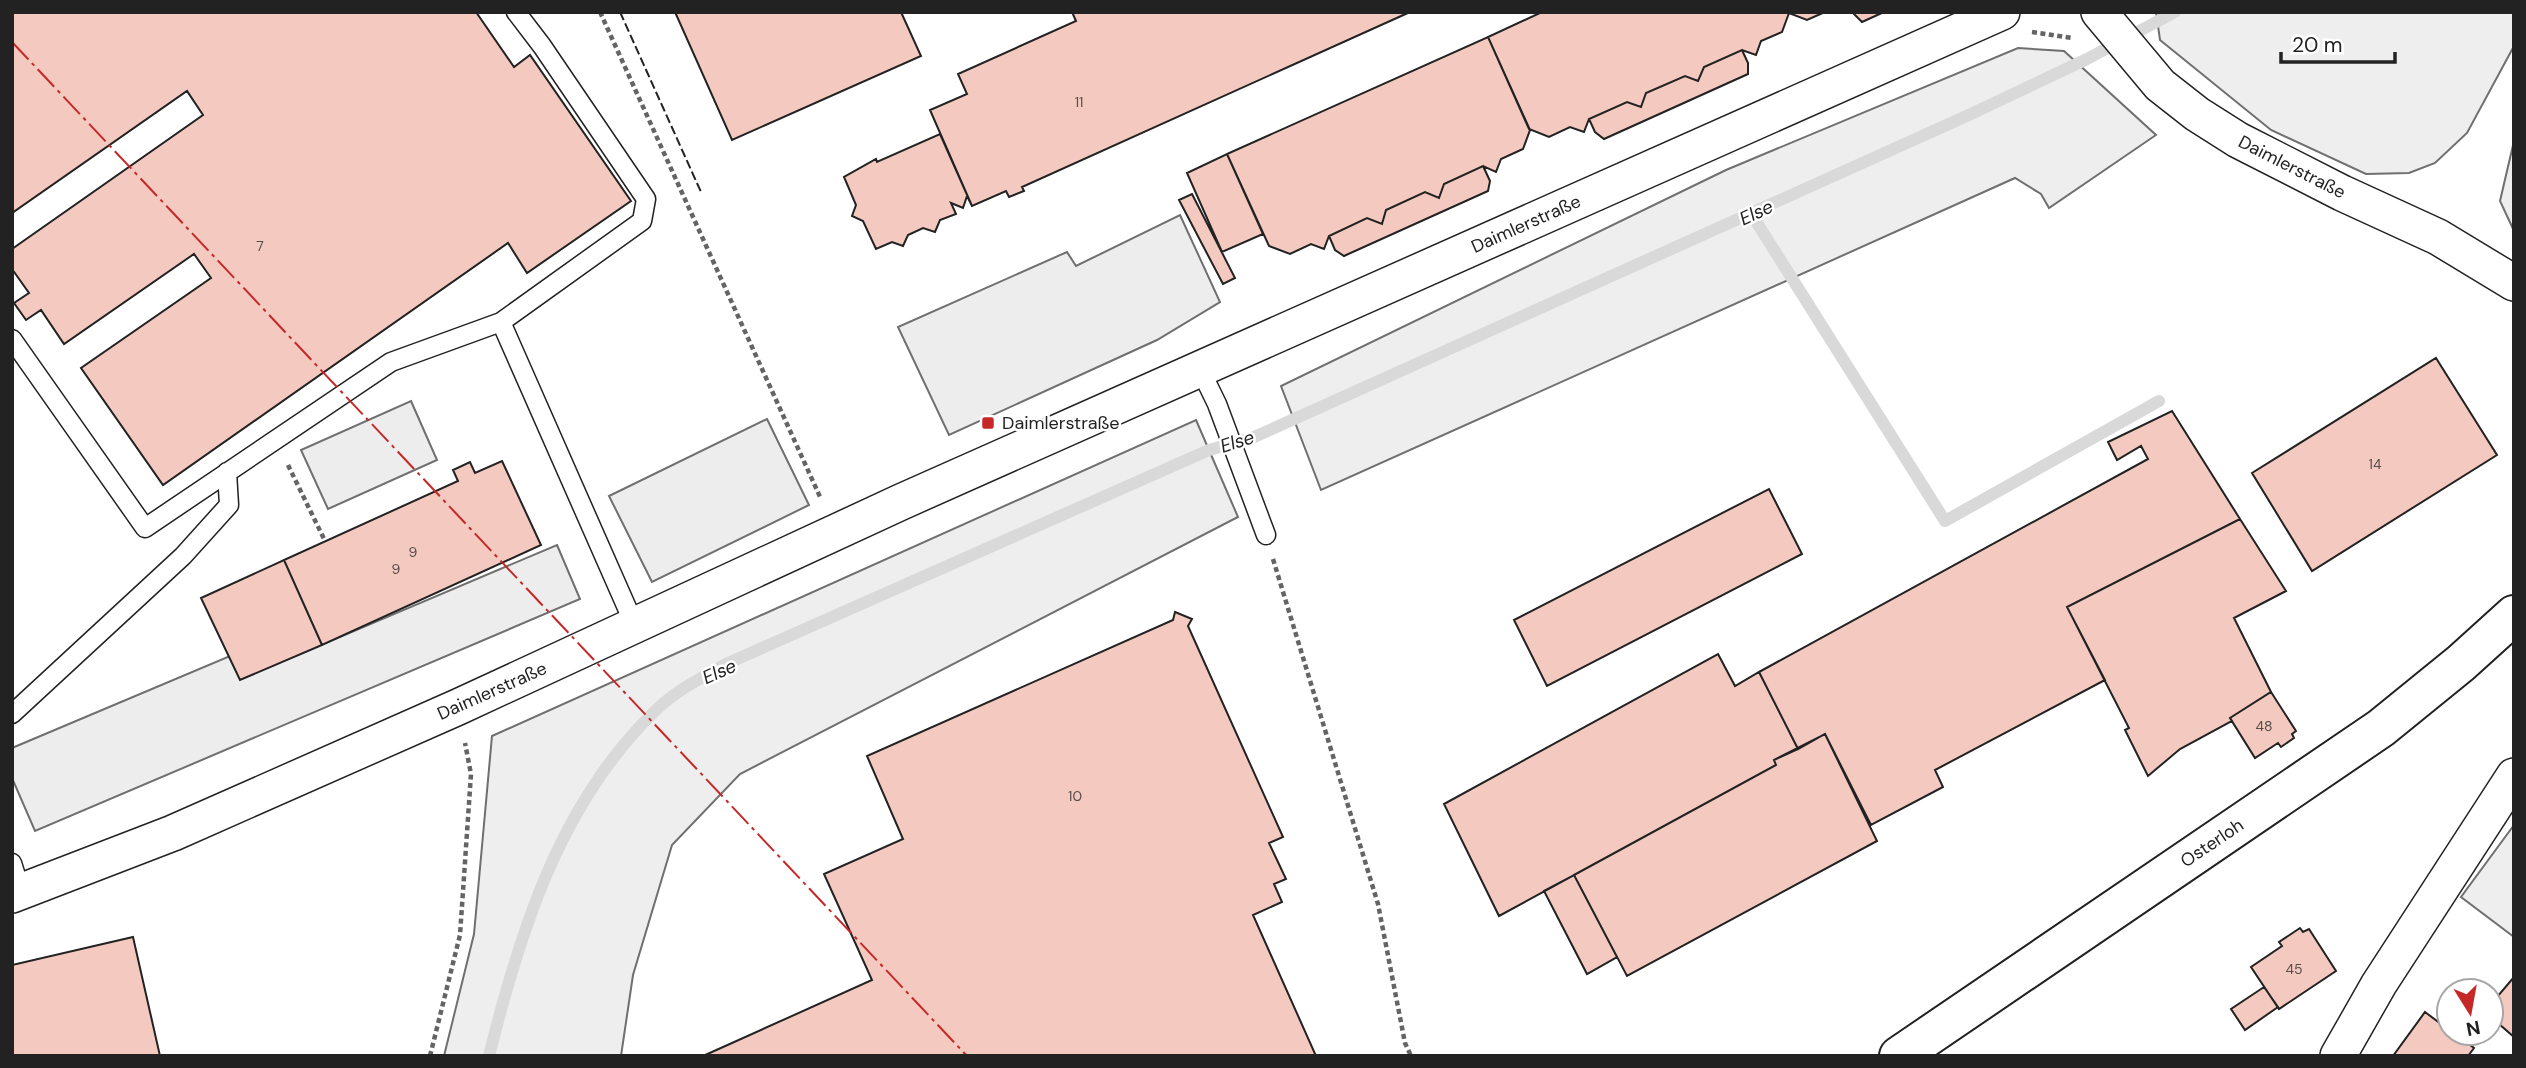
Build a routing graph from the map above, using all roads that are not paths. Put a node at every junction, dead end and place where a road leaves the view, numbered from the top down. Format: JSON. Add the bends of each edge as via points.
{"nodes":[{"id":1,"x":516,"y":12,"type":"edge"},
{"id":2,"x":2014,"y":17,"type":"edge"},
{"id":3,"x":2091,"y":26,"type":"edge"},
{"id":4,"x":2514,"y":283,"type":"edge"},
{"id":5,"x":501,"y":322,"type":"junction"},
{"id":6,"x":12,"y":339,"type":"edge"},
{"id":7,"x":1200,"y":369,"type":"junction"},
{"id":8,"x":227,"y":472,"type":"junction"},
{"id":9,"x":1266,"y":535,"type":"road end"},
{"id":10,"x":2514,"y":615,"type":"edge"},
{"id":11,"x":635,"y":626,"type":"junction"},
{"id":12,"x":12,"y":714,"type":"edge"},
{"id":13,"x":2514,"y":776,"type":"edge"},
{"id":14,"x":15,"y":883,"type":"edge"},
{"id":15,"x":1899,"y":1056,"type":"edge"},
{"id":16,"x":2338,"y":1056,"type":"edge"}],
"edges":[{"from":1,"to":5,"type":"lane","via":[[646,199],[642,221]]},
{"from":2,"to":7,"type":"street","name":"Daimlerstraße"},
{"from":3,"to":4,"type":"street","name":"Daimlerstraße","via":[[2197,114],[2238,139],[2438,237]]},
{"from":5,"to":8,"type":"lane","via":[[391,362]]},
{"from":5,"to":11,"type":"lane"},
{"from":6,"to":8,"type":"lane","via":[[145,528]]},
{"from":7,"to":9,"type":"lane"},
{"from":7,"to":11,"type":"street","name":"Daimlerstraße"},
{"from":8,"to":12,"type":"lane","via":[[229,505],[183,556]]},
{"from":10,"to":15,"type":"main road","name":"Osterloh","via":[[2381,728]]},
{"from":11,"to":14,"type":"street","name":"Daimlerstraße","via":[[173,833]]},
{"from":13,"to":16,"type":"street"}]}
